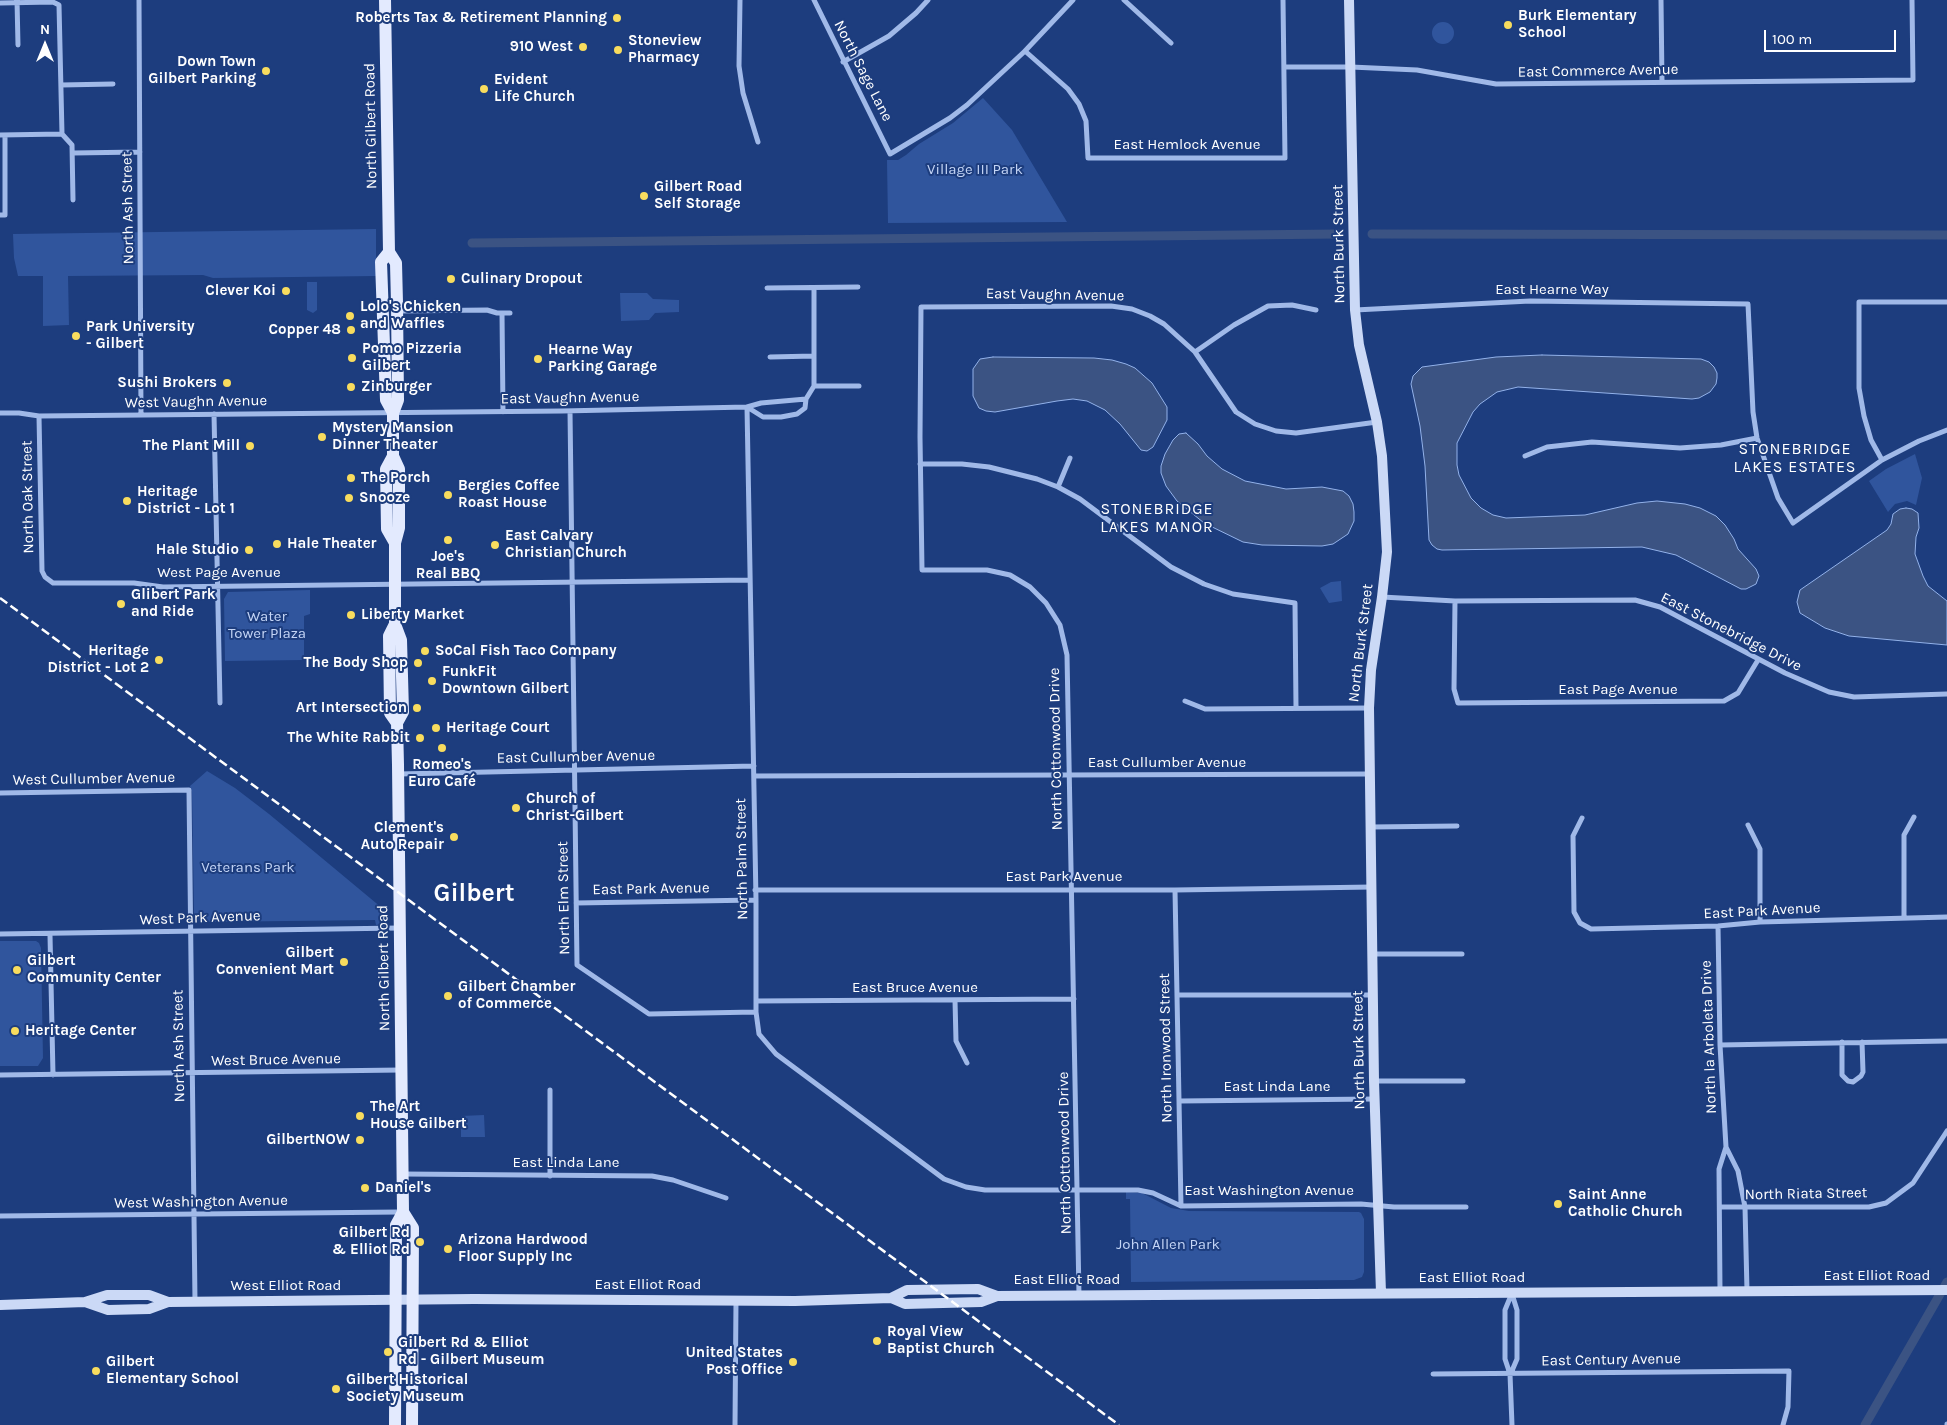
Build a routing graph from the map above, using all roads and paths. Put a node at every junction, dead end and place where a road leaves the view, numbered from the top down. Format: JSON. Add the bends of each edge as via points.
{"nodes":[{"id":1,"x":139,"y":0,"type":"edge"},
{"id":2,"x":385,"y":0,"type":"edge"},
{"id":3,"x":740,"y":0,"type":"edge"},
{"id":4,"x":814,"y":0,"type":"edge"},
{"id":5,"x":928,"y":0,"type":"edge"},
{"id":6,"x":1072,"y":0,"type":"edge"},
{"id":7,"x":1124,"y":0,"type":"edge"},
{"id":8,"x":1283,"y":0,"type":"edge"},
{"id":9,"x":1350,"y":0,"type":"edge"},
{"id":10,"x":1661,"y":0,"type":"edge"},
{"id":11,"x":1912,"y":0,"type":"edge"},
{"id":12,"x":17,"y":1,"type":"edge"},
{"id":13,"x":0,"y":3,"type":"edge"},
{"id":14,"x":1171,"y":43,"type":"dead end"},
{"id":15,"x":18,"y":44,"type":"dead end"},
{"id":16,"x":1025,"y":51,"type":"junction"},
{"id":17,"x":844,"y":62,"type":"junction"},
{"id":18,"x":1284,"y":67,"type":"junction"},
{"id":19,"x":1351,"y":67,"type":"junction"},
{"id":20,"x":1662,"y":82,"type":"junction"},
{"id":21,"x":113,"y":84,"type":"dead end"},
{"id":22,"x":60,"y":85,"type":"junction"},
{"id":23,"x":62,"y":134,"type":"junction"},
{"id":24,"x":2,"y":135,"type":"edge"},
{"id":25,"x":758,"y":142,"type":"dead end"},
{"id":26,"x":140,"y":152,"type":"junction"},
{"id":27,"x":73,"y":153,"type":"junction"},
{"id":28,"x":73,"y":200,"type":"dead end"},
{"id":29,"x":3,"y":215,"type":"edge"},
{"id":30,"x":389,"y":252,"type":"junction"},
{"id":31,"x":858,"y":287,"type":"dead end"},
{"id":32,"x":767,"y":288,"type":"dead end"},
{"id":33,"x":814,"y":288,"type":"junction"},
{"id":34,"x":1947,"y":302,"type":"edge"},
{"id":35,"x":921,"y":307,"type":"joint"},
{"id":36,"x":1316,"y":310,"type":"dead end"},
{"id":37,"x":1355,"y":310,"type":"junction"},
{"id":38,"x":397,"y":311,"type":"junction"},
{"id":39,"x":502,"y":313,"type":"junction"},
{"id":40,"x":510,"y":313,"type":"dead end"},
{"id":41,"x":1195,"y":352,"type":"junction"},
{"id":42,"x":814,"y":356,"type":"junction"},
{"id":43,"x":770,"y":357,"type":"dead end"},
{"id":44,"x":814,"y":386,"type":"junction"},
{"id":45,"x":859,"y":386,"type":"dead end"},
{"id":46,"x":806,"y":400,"type":"junction"},
{"id":47,"x":747,"y":407,"type":"junction"},
{"id":48,"x":570,"y":411,"type":"junction"},
{"id":49,"x":503,"y":412,"type":"junction"},
{"id":50,"x":0,"y":413,"type":"edge"},
{"id":51,"x":393,"y":413,"type":"junction"},
{"id":52,"x":214,"y":414,"type":"junction"},
{"id":53,"x":141,"y":415,"type":"junction"},
{"id":54,"x":40,"y":416,"type":"junction"},
{"id":55,"x":1377,"y":422,"type":"junction"},
{"id":56,"x":1947,"y":430,"type":"edge"},
{"id":57,"x":1757,"y":438,"type":"junction"},
{"id":58,"x":1525,"y":456,"type":"dead end"},
{"id":59,"x":1070,"y":458,"type":"dead end"},
{"id":60,"x":1882,"y":460,"type":"junction"},
{"id":61,"x":920,"y":464,"type":"junction"},
{"id":62,"x":1058,"y":487,"type":"junction"},
{"id":63,"x":44,"y":577,"type":"joint"},
{"id":64,"x":750,"y":580,"type":"junction"},
{"id":65,"x":572,"y":582,"type":"junction"},
{"id":66,"x":395,"y":584,"type":"junction"},
{"id":67,"x":218,"y":587,"type":"junction"},
{"id":68,"x":1382,"y":597,"type":"junction"},
{"id":69,"x":1454,"y":601,"type":"junction"},
{"id":70,"x":1758,"y":660,"type":"junction"},
{"id":71,"x":1947,"y":694,"type":"edge"},
{"id":72,"x":1186,"y":701,"type":"dead end"},
{"id":73,"x":220,"y":703,"type":"dead end"},
{"id":74,"x":1296,"y":708,"type":"junction"},
{"id":75,"x":1369,"y":708,"type":"junction"},
{"id":76,"x":754,"y":766,"type":"junction"},
{"id":77,"x":574,"y":770,"type":"junction"},
{"id":78,"x":398,"y":774,"type":"junction"},
{"id":79,"x":1370,"y":774,"type":"junction"},
{"id":80,"x":754,"y":776,"type":"junction"},
{"id":81,"x":1069,"y":776,"type":"junction"},
{"id":82,"x":189,"y":790,"type":"joint"},
{"id":83,"x":0,"y":793,"type":"edge"},
{"id":84,"x":1914,"y":817,"type":"dead end"},
{"id":85,"x":1582,"y":818,"type":"dead end"},
{"id":86,"x":1748,"y":825,"type":"dead end"},
{"id":87,"x":1458,"y":826,"type":"dead end"},
{"id":88,"x":1371,"y":828,"type":"junction"},
{"id":89,"x":1372,"y":887,"type":"junction"},
{"id":90,"x":755,"y":890,"type":"junction"},
{"id":91,"x":1071,"y":890,"type":"junction"},
{"id":92,"x":1175,"y":890,"type":"junction"},
{"id":93,"x":756,"y":900,"type":"junction"},
{"id":94,"x":576,"y":903,"type":"junction"},
{"id":95,"x":1904,"y":917,"type":"junction"},
{"id":96,"x":1947,"y":917,"type":"edge"},
{"id":97,"x":1760,"y":922,"type":"junction"},
{"id":98,"x":1718,"y":926,"type":"junction"},
{"id":99,"x":400,"y":928,"type":"junction"},
{"id":100,"x":190,"y":931,"type":"junction"},
{"id":101,"x":0,"y":934,"type":"edge"},
{"id":102,"x":50,"y":934,"type":"junction"},
{"id":103,"x":1372,"y":954,"type":"junction"},
{"id":104,"x":1462,"y":954,"type":"dead end"},
{"id":105,"x":1177,"y":995,"type":"junction"},
{"id":106,"x":1373,"y":995,"type":"junction"},
{"id":107,"x":1074,"y":999,"type":"junction"},
{"id":108,"x":955,"y":1000,"type":"junction"},
{"id":109,"x":756,"y":1001,"type":"junction"},
{"id":110,"x":756,"y":1012,"type":"junction"},
{"id":111,"x":1947,"y":1041,"type":"edge"},
{"id":112,"x":1842,"y":1042,"type":"junction"},
{"id":113,"x":1862,"y":1042,"type":"junction"},
{"id":114,"x":1720,"y":1045,"type":"junction"},
{"id":115,"x":967,"y":1063,"type":"dead end"},
{"id":116,"x":402,"y":1070,"type":"junction"},
{"id":117,"x":192,"y":1073,"type":"junction"},
{"id":118,"x":0,"y":1075,"type":"edge"},
{"id":119,"x":53,"y":1076,"type":"junction"},
{"id":120,"x":1463,"y":1081,"type":"dead end"},
{"id":121,"x":1374,"y":1082,"type":"junction"},
{"id":122,"x":550,"y":1090,"type":"dead end"},
{"id":123,"x":1375,"y":1099,"type":"junction"},
{"id":124,"x":1180,"y":1101,"type":"junction"},
{"id":125,"x":1947,"y":1131,"type":"edge"},
{"id":126,"x":1726,"y":1147,"type":"junction"},
{"id":127,"x":403,"y":1174,"type":"junction"},
{"id":128,"x":550,"y":1176,"type":"junction"},
{"id":129,"x":984,"y":1190,"type":"joint"},
{"id":130,"x":1078,"y":1190,"type":"junction"},
{"id":131,"x":726,"y":1198,"type":"dead end"},
{"id":132,"x":1181,"y":1206,"type":"junction"},
{"id":133,"x":1378,"y":1206,"type":"junction"},
{"id":134,"x":1466,"y":1207,"type":"dead end"},
{"id":135,"x":1720,"y":1207,"type":"junction"},
{"id":136,"x":1746,"y":1207,"type":"junction"},
{"id":137,"x":403,"y":1212,"type":"junction"},
{"id":138,"x":194,"y":1214,"type":"junction"},
{"id":139,"x":0,"y":1216,"type":"edge"},
{"id":140,"x":1720,"y":1290,"type":"junction"},
{"id":141,"x":1947,"y":1290,"type":"edge"},
{"id":142,"x":1747,"y":1291,"type":"junction"},
{"id":143,"x":1381,"y":1293,"type":"junction"},
{"id":144,"x":1512,"y":1293,"type":"junction"},
{"id":145,"x":1079,"y":1295,"type":"junction"},
{"id":146,"x":405,"y":1300,"type":"junction"},
{"id":147,"x":736,"y":1301,"type":"junction"},
{"id":148,"x":194,"y":1302,"type":"junction"},
{"id":149,"x":0,"y":1304,"type":"edge"},
{"id":150,"x":1433,"y":1374,"type":"dead end"},
{"id":151,"x":1510,"y":1374,"type":"junction"},
{"id":152,"x":396,"y":1425,"type":"edge"},
{"id":153,"x":412,"y":1425,"type":"edge"},
{"id":154,"x":735,"y":1425,"type":"edge"},
{"id":155,"x":1512,"y":1425,"type":"edge"},
{"id":156,"x":1783,"y":1425,"type":"edge"}],
"edges":[{"from":1,"to":26,"type":"street","name":"North Ash Street"},
{"from":2,"to":30,"type":"main road","name":"North Gilbert Road"},
{"from":3,"to":25,"type":"street","via":[[739,66],[743,93]]},
{"from":4,"to":17,"type":"street","name":"North Sage Lane"},
{"from":5,"to":17,"type":"street","via":[[889,36]]},
{"from":6,"to":16,"type":"street"},
{"from":7,"to":14,"type":"street"},
{"from":8,"to":18,"type":"street"},
{"from":9,"to":19,"type":"main road","name":"North Burk Street"},
{"from":10,"to":20,"type":"street"},
{"from":11,"to":20,"type":"street","name":"East Commerce Avenue","via":[[1913,80]]},
{"from":12,"to":13,"type":"street"},
{"from":12,"to":15,"type":"street"},
{"from":12,"to":22,"type":"street","via":[[59,5]]},
{"from":16,"to":17,"type":"street","name":"North Sage Lane","via":[[950,118],[890,154]]},
{"from":16,"to":18,"type":"street","name":"East Hemlock Avenue","via":[[1068,89],[1079,104],[1086,121],[1088,158],[1286,158]]},
{"from":18,"to":19,"type":"street","name":"East Commerce Avenue"},
{"from":19,"to":20,"type":"street","name":"East Commerce Avenue","via":[[1417,70],[1496,84]]},
{"from":19,"to":37,"type":"main road","name":"North Burk Street"},
{"from":21,"to":22,"type":"street"},
{"from":22,"to":23,"type":"street"},
{"from":23,"to":24,"type":"street"},
{"from":23,"to":27,"type":"street","via":[[72,145]]},
{"from":24,"to":29,"type":"street"},
{"from":26,"to":27,"type":"street"},
{"from":26,"to":53,"type":"street","name":"North Ash Street"},
{"from":27,"to":28,"type":"street"},
{"from":30,"to":38,"type":"main road","name":"North Gilbert Road","via":[[396,263]]},
{"from":30,"to":51,"type":"main road","name":"North Gilbert Road","via":[[382,262],[386,400]]},
{"from":31,"to":33,"type":"street"},
{"from":32,"to":33,"type":"street"},
{"from":33,"to":42,"type":"street"},
{"from":34,"to":60,"type":"street","via":[[1858,302],[1859,388],[1868,432]]},
{"from":35,"to":41,"type":"street","name":"East Vaughn Avenue","via":[[1111,306],[1132,309],[1164,324]]},
{"from":35,"to":61,"type":"street","name":"North Cottonwood Drive"},
{"from":36,"to":41,"type":"street","via":[[1292,305],[1268,306]]},
{"from":37,"to":55,"type":"main road","name":"North Burk Street","via":[[1359,345]]},
{"from":37,"to":57,"type":"street","name":"East Hearne Way","via":[[1530,301],[1748,304],[1752,412]]},
{"from":38,"to":39,"type":"street","via":[[487,310]]},
{"from":38,"to":51,"type":"main road","name":"North Gilbert Road","via":[[398,400]]},
{"from":39,"to":40,"type":"street"},
{"from":39,"to":49,"type":"street"},
{"from":41,"to":55,"type":"street","name":"East Vaughn Avenue","via":[[1236,412],[1255,424],[1276,431],[1296,432]]},
{"from":42,"to":43,"type":"street"},
{"from":42,"to":44,"type":"street"},
{"from":44,"to":45,"type":"street"},
{"from":44,"to":46,"type":"street"},
{"from":46,"to":47,"type":"street","name":"East Vaughn Avenue"},
{"from":46,"to":47,"type":"street","via":[[805,408],[797,414],[781,417],[763,417]]},
{"from":47,"to":48,"type":"street","name":"East Vaughn Avenue"},
{"from":47,"to":64,"type":"street","name":"North Palm Street"},
{"from":48,"to":49,"type":"street","name":"East Vaughn Avenue"},
{"from":48,"to":65,"type":"street","name":"North Elm Street"},
{"from":49,"to":51,"type":"street","name":"East Vaughn Avenue"},
{"from":50,"to":54,"type":"street","name":"West Vaughn Avenue"},
{"from":51,"to":52,"type":"street","name":"West Vaughn Avenue"},
{"from":51,"to":66,"type":"main road","name":"North Gilbert Road","via":[[393,456],[386,469],[386,479],[387,529],[394,543]]},
{"from":52,"to":53,"type":"street","name":"West Vaughn Avenue"},
{"from":52,"to":67,"type":"street"},
{"from":53,"to":54,"type":"street","name":"West Vaughn Avenue"},
{"from":54,"to":63,"type":"street","name":"North Oak Street"},
{"from":55,"to":68,"type":"main road","name":"North Burk Street","via":[[1384,479],[1387,552]]},
{"from":56,"to":60,"type":"street"},
{"from":57,"to":58,"type":"street","via":[[1680,448],[1592,442],[1548,447]]},
{"from":57,"to":60,"type":"street","via":[[1778,498],[1793,524]]},
{"from":59,"to":62,"type":"street"},
{"from":61,"to":62,"type":"street","via":[[989,467]]},
{"from":61,"to":81,"type":"street","name":"North Cottonwood Drive","via":[[922,570],[987,570],[1010,575],[1046,603],[1060,625],[1067,655]]},
{"from":62,"to":74,"type":"street","via":[[1080,499],[1171,567],[1204,584],[1233,594],[1295,602]]},
{"from":63,"to":67,"type":"street","name":"West Page Avenue","via":[[53,583]]},
{"from":64,"to":65,"type":"street"},
{"from":64,"to":76,"type":"street","name":"North Palm Street"},
{"from":65,"to":66,"type":"street"},
{"from":65,"to":77,"type":"street","name":"North Elm Street"},
{"from":66,"to":67,"type":"street","name":"West Page Avenue"},
{"from":66,"to":78,"type":"main road","name":"North Gilbert Road","via":[[395,624],[389,636],[390,713],[397,724]]},
{"from":67,"to":73,"type":"street"},
{"from":68,"to":69,"type":"street","name":"East Stonebridge Drive"},
{"from":68,"to":75,"type":"main road","name":"North Burk Street"},
{"from":69,"to":70,"type":"street","name":"East Stonebridge Drive","via":[[1635,600],[1660,607]]},
{"from":69,"to":70,"type":"street","name":"East Page Avenue","via":[[1454,689],[1458,703],[1724,701],[1738,693]]},
{"from":70,"to":71,"type":"street","name":"East Stonebridge Drive","via":[[1829,692],[1854,697]]},
{"from":72,"to":74,"type":"street","via":[[1205,709]]},
{"from":74,"to":75,"type":"street"},
{"from":75,"to":79,"type":"main road","name":"North Burk Street"},
{"from":76,"to":77,"type":"street","name":"East Cullumber Avenue"},
{"from":76,"to":80,"type":"street","name":"North Palm Street"},
{"from":77,"to":78,"type":"street","name":"East Cullumber Avenue"},
{"from":77,"to":94,"type":"street","name":"North Elm Street"},
{"from":78,"to":99,"type":"main road","name":"North Gilbert Road"},
{"from":79,"to":81,"type":"street","name":"East Cullumber Avenue"},
{"from":79,"to":88,"type":"main road","name":"North Burk Street"},
{"from":80,"to":81,"type":"street","name":"East Cullumber Avenue"},
{"from":80,"to":90,"type":"street","name":"North Palm Street"},
{"from":81,"to":91,"type":"street","name":"North Cottonwood Drive"},
{"from":82,"to":83,"type":"street","name":"West Cullumber Avenue"},
{"from":82,"to":100,"type":"street","name":"North Ash Street"},
{"from":84,"to":95,"type":"street","via":[[1904,835]]},
{"from":85,"to":98,"type":"street","name":"East Park Avenue","via":[[1573,836],[1574,912],[1580,923],[1591,929]]},
{"from":86,"to":97,"type":"street","via":[[1760,849]]},
{"from":87,"to":88,"type":"street"},
{"from":88,"to":89,"type":"main road","name":"North Burk Street"},
{"from":89,"to":92,"type":"street","name":"East Park Avenue"},
{"from":89,"to":103,"type":"main road","name":"North Burk Street"},
{"from":90,"to":91,"type":"street","name":"East Park Avenue"},
{"from":90,"to":93,"type":"street","name":"North Palm Street"},
{"from":91,"to":92,"type":"street","name":"East Park Avenue"},
{"from":91,"to":107,"type":"street","name":"North Cottonwood Drive"},
{"from":92,"to":105,"type":"street","name":"North Ironwood Street"},
{"from":93,"to":94,"type":"street","name":"East Park Avenue"},
{"from":93,"to":109,"type":"street","name":"North Palm Street"},
{"from":94,"to":110,"type":"street","name":"North Elm Street","via":[[577,965],[648,1014]]},
{"from":95,"to":96,"type":"street","name":"East Park Avenue"},
{"from":95,"to":97,"type":"street","name":"East Park Avenue"},
{"from":97,"to":98,"type":"street","name":"East Park Avenue"},
{"from":98,"to":114,"type":"street","name":"North la Arboleta Drive"},
{"from":99,"to":100,"type":"street","name":"West Park Avenue"},
{"from":99,"to":116,"type":"main road","name":"North Gilbert Road"},
{"from":100,"to":102,"type":"street","name":"West Park Avenue"},
{"from":100,"to":117,"type":"street","name":"North Ash Street"},
{"from":101,"to":102,"type":"street","name":"West Park Avenue"},
{"from":102,"to":119,"type":"street"},
{"from":103,"to":104,"type":"street"},
{"from":103,"to":106,"type":"main road","name":"North Burk Street"},
{"from":105,"to":106,"type":"street"},
{"from":105,"to":124,"type":"street","name":"North Ironwood Street"},
{"from":106,"to":121,"type":"main road","name":"North Burk Street"},
{"from":107,"to":108,"type":"street","name":"East Bruce Avenue"},
{"from":107,"to":130,"type":"street","name":"North Cottonwood Drive"},
{"from":108,"to":109,"type":"street","name":"East Bruce Avenue"},
{"from":108,"to":115,"type":"street","via":[[956,1041]]},
{"from":109,"to":110,"type":"street","name":"North Palm Street"},
{"from":110,"to":129,"type":"street","name":"North Palm Street","via":[[760,1034],[776,1054],[944,1179]]},
{"from":111,"to":113,"type":"street"},
{"from":112,"to":113,"type":"street"},
{"from":112,"to":113,"type":"street","via":[[1842,1076],[1853,1082],[1863,1072]]},
{"from":112,"to":114,"type":"street"},
{"from":114,"to":126,"type":"street","name":"North la Arboleta Drive"},
{"from":116,"to":117,"type":"street","name":"West Bruce Avenue"},
{"from":116,"to":127,"type":"main road","name":"North Gilbert Road"},
{"from":117,"to":119,"type":"street","name":"West Bruce Avenue"},
{"from":117,"to":138,"type":"street","name":"North Ash Street"},
{"from":118,"to":119,"type":"street","name":"West Bruce Avenue"},
{"from":120,"to":121,"type":"street"},
{"from":121,"to":123,"type":"main road","name":"North Burk Street"},
{"from":122,"to":128,"type":"street"},
{"from":123,"to":124,"type":"street","name":"East Linda Lane"},
{"from":123,"to":133,"type":"main road","name":"North Burk Street"},
{"from":124,"to":132,"type":"street","name":"North Ironwood Street"},
{"from":125,"to":136,"type":"street","name":"North Riata Street","via":[[1913,1183],[1886,1203],[1869,1206]]},
{"from":126,"to":135,"type":"street","name":"North la Arboleta Drive","via":[[1719,1169]]},
{"from":126,"to":136,"type":"street","name":"North la Arboleta Drive","via":[[1738,1171]]},
{"from":127,"to":128,"type":"street","name":"East Linda Lane"},
{"from":127,"to":137,"type":"main road","name":"North Gilbert Road"},
{"from":128,"to":131,"type":"street","name":"East Linda Lane","via":[[664,1177]]},
{"from":129,"to":130,"type":"street","name":"East Washington Avenue"},
{"from":130,"to":132,"type":"street","name":"East Washington Avenue","via":[[1138,1190]]},
{"from":130,"to":145,"type":"street","name":"North Cottonwood Drive"},
{"from":132,"to":133,"type":"street","name":"East Washington Avenue"},
{"from":133,"to":134,"type":"street","name":"East Washington Avenue"},
{"from":133,"to":143,"type":"main road","name":"North Burk Street"},
{"from":135,"to":136,"type":"street","name":"North Riata Street"},
{"from":135,"to":140,"type":"street","name":"North la Arboleta Drive"},
{"from":136,"to":142,"type":"street","name":"North la Arboleta Drive"},
{"from":137,"to":138,"type":"street","name":"West Washington Avenue"},
{"from":137,"to":146,"type":"main road","name":"North Gilbert Road","via":[[396,1225]]},
{"from":138,"to":139,"type":"street","name":"West Washington Avenue"},
{"from":138,"to":148,"type":"street","name":"North Ash Street"},
{"from":140,"to":142,"type":"main road","name":"East Elliot Road"},
{"from":140,"to":144,"type":"main road","name":"East Elliot Road"},
{"from":141,"to":142,"type":"main road","name":"East Elliot Road"},
{"from":143,"to":144,"type":"main road","name":"East Elliot Road"},
{"from":143,"to":145,"type":"main road","name":"East Elliot Road"},
{"from":144,"to":151,"type":"street","via":[[1505,1310],[1505,1360]]},
{"from":144,"to":151,"type":"street","via":[[1517,1310],[1517,1359]]},
{"from":145,"to":147,"type":"main road","name":"East Elliot Road","via":[[997,1296],[980,1302],[905,1304],[891,1298]]},
{"from":146,"to":147,"type":"main road","name":"East Elliot Road"},
{"from":146,"to":148,"type":"main road","name":"West Elliot Road"},
{"from":146,"to":152,"type":"main road"},
{"from":146,"to":153,"type":"main road"},
{"from":147,"to":154,"type":"street"},
{"from":148,"to":149,"type":"main road","name":"West Elliot Road","via":[[168,1302],[149,1309],[108,1310],[85,1302]]},
{"from":150,"to":151,"type":"street","name":"East Century Avenue"},
{"from":151,"to":155,"type":"street"},
{"from":151,"to":156,"type":"street","name":"East Century Avenue","via":[[1789,1371],[1788,1407]]}]}
